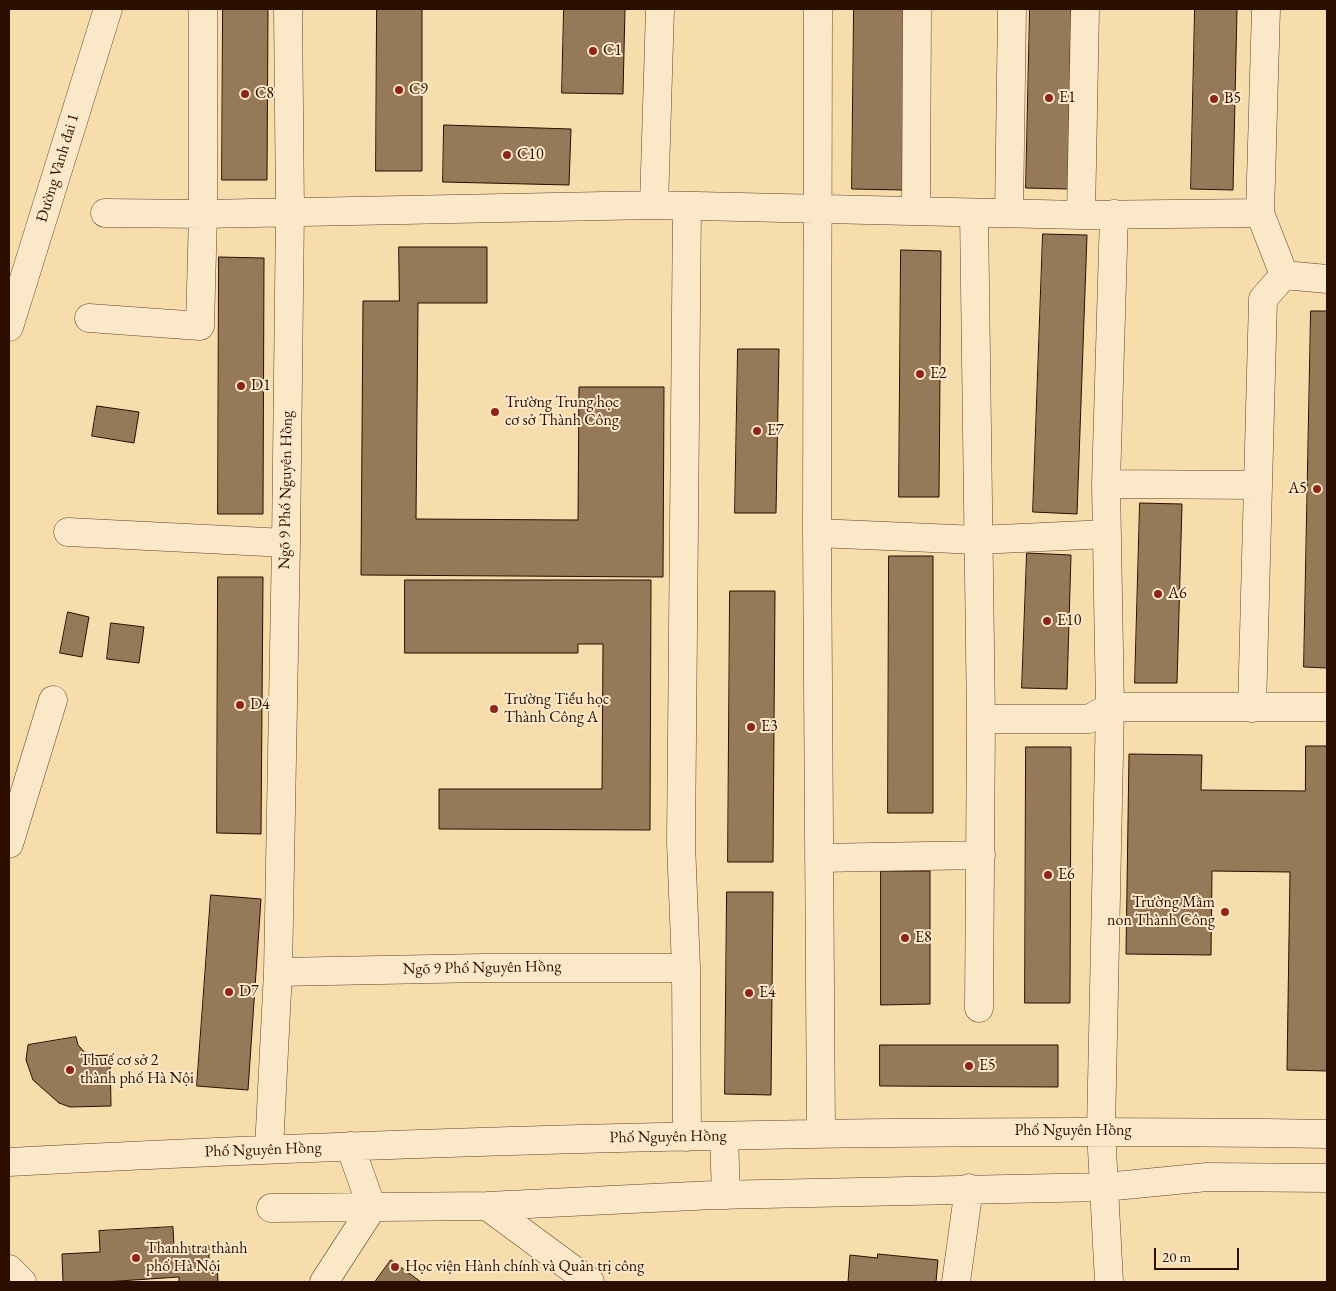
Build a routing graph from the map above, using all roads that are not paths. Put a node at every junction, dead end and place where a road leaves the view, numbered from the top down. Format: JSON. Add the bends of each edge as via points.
{"nodes":[{"id":1,"x":108,"y":9,"type":"edge"},
{"id":2,"x":203,"y":9,"type":"edge"},
{"id":3,"x":288,"y":9,"type":"edge"},
{"id":4,"x":660,"y":9,"type":"edge"},
{"id":5,"x":818,"y":9,"type":"edge"},
{"id":6,"x":917,"y":9,"type":"edge"},
{"id":7,"x":1012,"y":9,"type":"edge"},
{"id":8,"x":1085,"y":9,"type":"edge"},
{"id":9,"x":1266,"y":9,"type":"edge"},
{"id":10,"x":654,"y":205,"type":"junction"},
{"id":11,"x":687,"y":206,"type":"junction"},
{"id":12,"x":817,"y":209,"type":"junction"},
{"id":13,"x":916,"y":211,"type":"junction"},
{"id":14,"x":290,"y":212,"type":"junction"},
{"id":15,"x":104,"y":213,"type":"dead end"},
{"id":16,"x":974,"y":213,"type":"junction"},
{"id":17,"x":1260,"y":213,"type":"junction"},
{"id":18,"x":203,"y":214,"type":"junction"},
{"id":19,"x":1009,"y":214,"type":"junction"},
{"id":20,"x":1114,"y":214,"type":"junction"},
{"id":21,"x":1081,"y":215,"type":"junction"},
{"id":22,"x":1284,"y":275,"type":"junction"},
{"id":23,"x":1327,"y":279,"type":"edge"},
{"id":24,"x":89,"y":318,"type":"dead end"},
{"id":25,"x":9,"y":327,"type":"edge"},
{"id":26,"x":1106,"y":484,"type":"junction"},
{"id":27,"x":1258,"y":485,"type":"junction"},
{"id":28,"x":68,"y":532,"type":"dead end"},
{"id":29,"x":817,"y":533,"type":"junction"},
{"id":30,"x":1107,"y":534,"type":"junction"},
{"id":31,"x":978,"y":540,"type":"junction"},
{"id":32,"x":286,"y":543,"type":"junction"},
{"id":33,"x":53,"y":700,"type":"dead end"},
{"id":34,"x":1110,"y":707,"type":"junction"},
{"id":35,"x":1327,"y":707,"type":"edge"},
{"id":36,"x":1252,"y":708,"type":"junction"},
{"id":37,"x":981,"y":720,"type":"junction"},
{"id":38,"x":9,"y":844,"type":"edge"},
{"id":39,"x":981,"y":856,"type":"junction"},
{"id":40,"x":820,"y":858,"type":"junction"},
{"id":41,"x":686,"y":968,"type":"junction"},
{"id":42,"x":278,"y":972,"type":"junction"},
{"id":43,"x":979,"y":1008,"type":"dead end"},
{"id":44,"x":1101,"y":1130,"type":"junction"},
{"id":45,"x":821,"y":1134,"type":"junction"},
{"id":46,"x":1327,"y":1134,"type":"edge"},
{"id":47,"x":724,"y":1136,"type":"junction"},
{"id":48,"x":687,"y":1137,"type":"junction"},
{"id":49,"x":350,"y":1146,"type":"junction"},
{"id":50,"x":268,"y":1149,"type":"junction"},
{"id":51,"x":9,"y":1162,"type":"edge"},
{"id":52,"x":1327,"y":1178,"type":"edge"},
{"id":53,"x":1105,"y":1186,"type":"junction"},
{"id":54,"x":969,"y":1188,"type":"junction"},
{"id":55,"x":726,"y":1195,"type":"junction"},
{"id":56,"x":486,"y":1206,"type":"junction"},
{"id":57,"x":271,"y":1208,"type":"dead end"},
{"id":58,"x":372,"y":1208,"type":"junction"},
{"id":59,"x":9,"y":1269,"type":"edge"},
{"id":60,"x":22,"y":1282,"type":"edge"},
{"id":61,"x":324,"y":1282,"type":"edge"},
{"id":62,"x":590,"y":1282,"type":"edge"},
{"id":63,"x":956,"y":1282,"type":"edge"},
{"id":64,"x":1109,"y":1282,"type":"edge"}],
"edges":[{"from":1,"to":25,"type":"street","name":"Đường Vành đai 1"},
{"from":2,"to":18,"type":"street"},
{"from":3,"to":14,"type":"street","name":"Ngõ 9 Phố Nguyên Hồng"},
{"from":4,"to":10,"type":"street"},
{"from":5,"to":12,"type":"street"},
{"from":6,"to":13,"type":"street"},
{"from":7,"to":19,"type":"street"},
{"from":8,"to":21,"type":"street"},
{"from":9,"to":17,"type":"street"},
{"from":10,"to":11,"type":"street"},
{"from":10,"to":14,"type":"street"},
{"from":11,"to":12,"type":"street"},
{"from":11,"to":41,"type":"street","via":[[681,842]]},
{"from":12,"to":13,"type":"street"},
{"from":12,"to":29,"type":"street"},
{"from":13,"to":16,"type":"street"},
{"from":14,"to":18,"type":"street"},
{"from":14,"to":32,"type":"street","name":"Ngõ 9 Phố Nguyên Hồng"},
{"from":15,"to":18,"type":"street"},
{"from":16,"to":19,"type":"street"},
{"from":16,"to":31,"type":"street"},
{"from":17,"to":20,"type":"street"},
{"from":17,"to":22,"type":"street"},
{"from":18,"to":24,"type":"street","via":[[200,326]]},
{"from":19,"to":21,"type":"street"},
{"from":20,"to":21,"type":"street"},
{"from":20,"to":26,"type":"street"},
{"from":22,"to":23,"type":"street"},
{"from":22,"to":27,"type":"street","via":[[1263,299]]},
{"from":26,"to":27,"type":"street"},
{"from":26,"to":30,"type":"street"},
{"from":27,"to":36,"type":"street"},
{"from":28,"to":32,"type":"street"},
{"from":29,"to":31,"type":"street"},
{"from":29,"to":40,"type":"street"},
{"from":30,"to":31,"type":"street"},
{"from":30,"to":34,"type":"street"},
{"from":31,"to":37,"type":"street"},
{"from":32,"to":42,"type":"street","name":"Ngõ 9 Phố Nguyên Hồng"},
{"from":33,"to":38,"type":"street"},
{"from":34,"to":36,"type":"street"},
{"from":34,"to":37,"type":"street","via":[[1090,719]]},
{"from":34,"to":44,"type":"street"},
{"from":35,"to":36,"type":"street"},
{"from":37,"to":39,"type":"street"},
{"from":39,"to":40,"type":"street"},
{"from":39,"to":43,"type":"street"},
{"from":40,"to":45,"type":"street"},
{"from":41,"to":42,"type":"street","name":"Ngõ 9 Phố Nguyên Hồng"},
{"from":41,"to":48,"type":"street"},
{"from":42,"to":50,"type":"street","name":"Ngõ 9 Phố Nguyên Hồng"},
{"from":44,"to":45,"type":"street","name":"Phố Nguyên Hồng"},
{"from":44,"to":46,"type":"street","name":"Phố Nguyên Hồng"},
{"from":44,"to":53,"type":"street"},
{"from":45,"to":47,"type":"street","name":"Phố Nguyên Hồng"},
{"from":47,"to":48,"type":"street","name":"Phố Nguyên Hồng"},
{"from":47,"to":55,"type":"street"},
{"from":48,"to":49,"type":"street","name":"Phố Nguyên Hồng"},
{"from":49,"to":50,"type":"street","name":"Phố Nguyên Hồng"},
{"from":49,"to":58,"type":"street"},
{"from":50,"to":51,"type":"street","name":"Phố Nguyên Hồng"},
{"from":52,"to":53,"type":"street","via":[[1207,1177]]},
{"from":53,"to":54,"type":"street"},
{"from":53,"to":64,"type":"street"},
{"from":54,"to":55,"type":"street"},
{"from":54,"to":63,"type":"street"},
{"from":55,"to":56,"type":"street"},
{"from":56,"to":58,"type":"street"},
{"from":56,"to":62,"type":"street"},
{"from":57,"to":58,"type":"street"},
{"from":58,"to":61,"type":"street"},
{"from":59,"to":60,"type":"street"}]}
